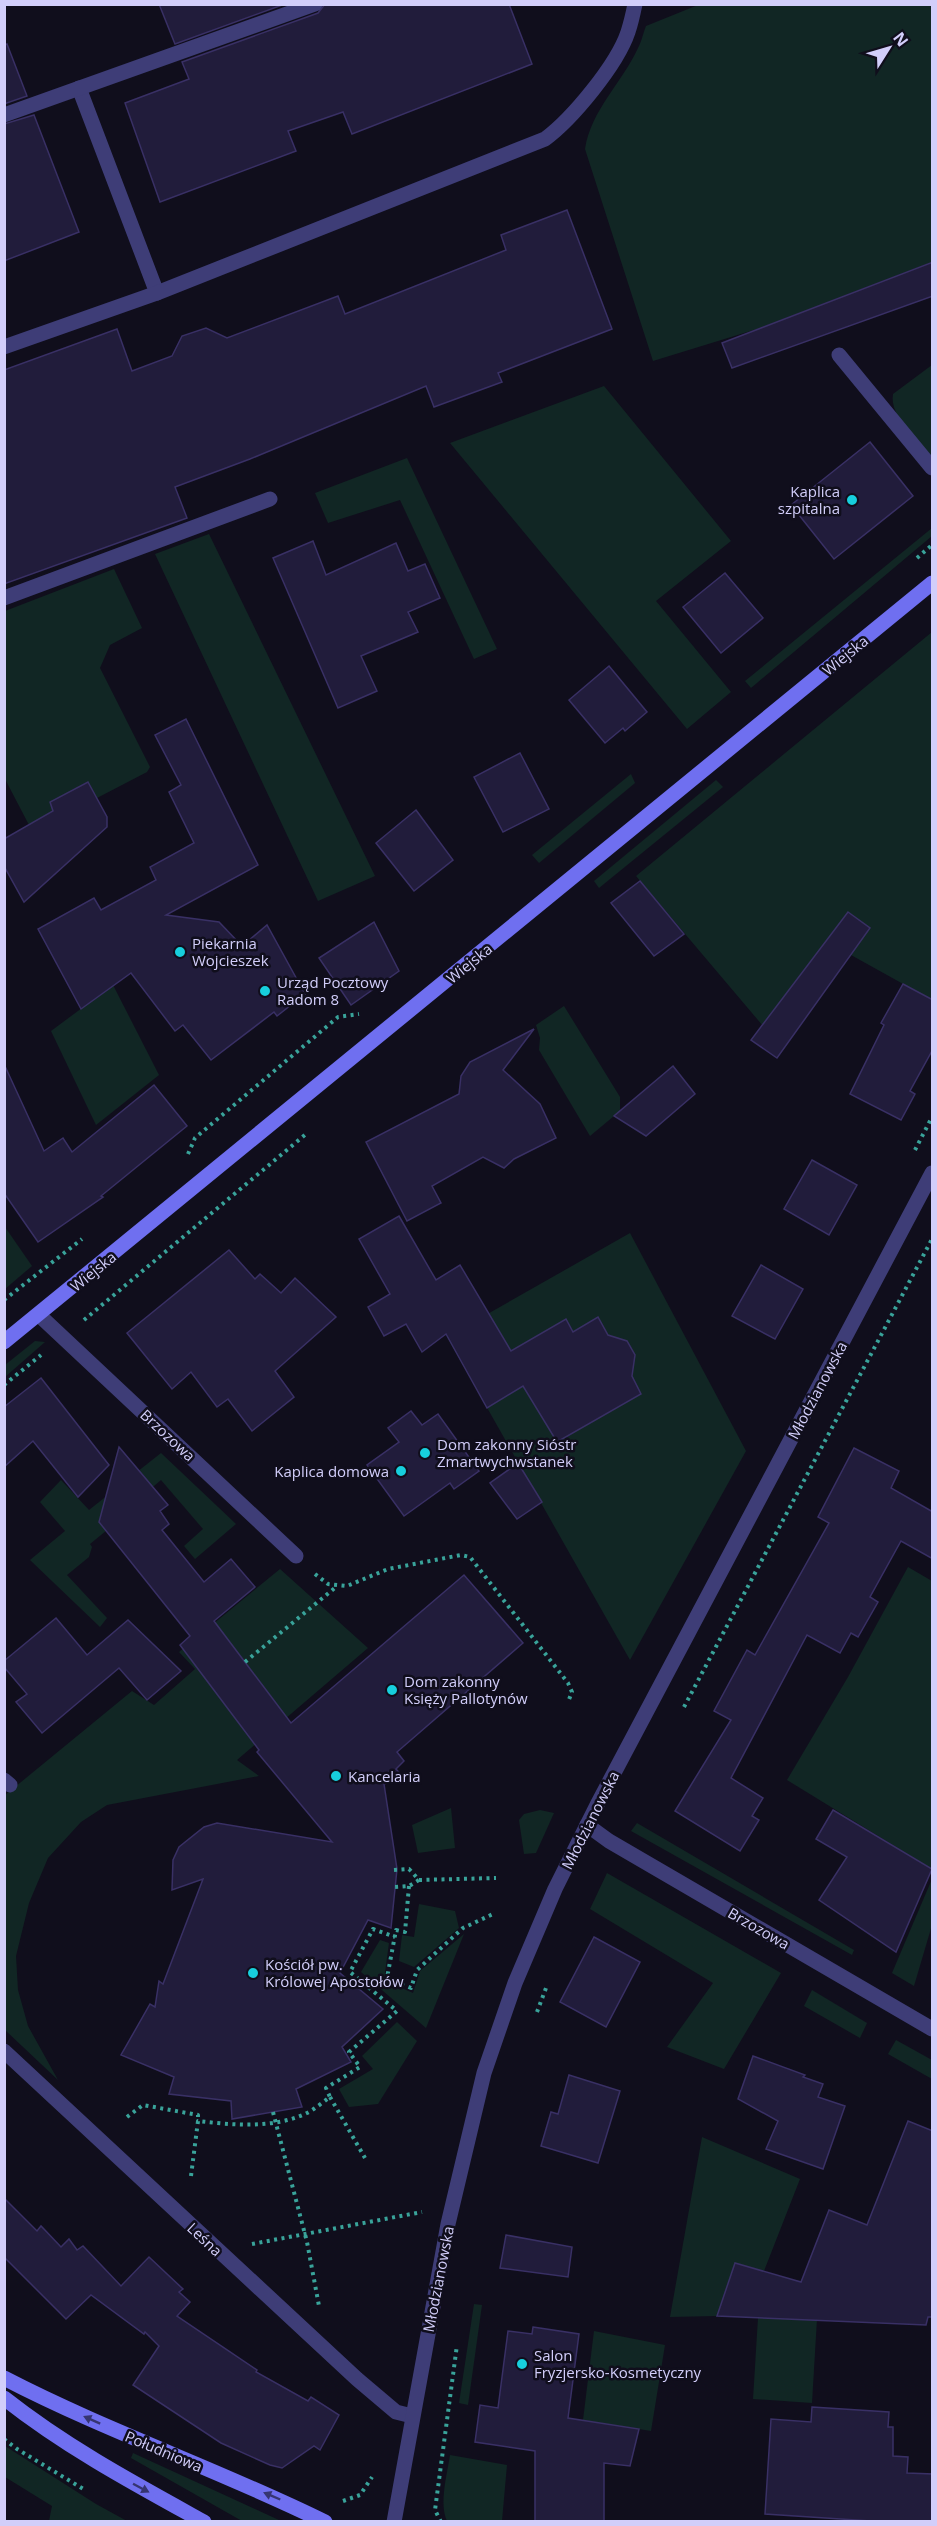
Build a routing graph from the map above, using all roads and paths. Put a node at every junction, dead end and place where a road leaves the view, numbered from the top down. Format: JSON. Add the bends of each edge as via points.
{"nodes":[{"id":1,"x":315,"y":4,"type":"edge"},
{"id":2,"x":635,"y":4,"type":"edge"},
{"id":3,"x":79,"y":88,"type":"junction"},
{"id":4,"x":4,"y":114,"type":"edge"},
{"id":5,"x":157,"y":293,"type":"junction"},
{"id":6,"x":4,"y":347,"type":"edge"},
{"id":7,"x":839,"y":355,"type":"dead end"},
{"id":8,"x":933,"y":468,"type":"edge"},
{"id":9,"x":270,"y":499,"type":"dead end"},
{"id":10,"x":933,"y":583,"type":"edge"},
{"id":11,"x":4,"y":598,"type":"edge"},
{"id":12,"x":313,"y":1129,"type":"dead end"},
{"id":13,"x":933,"y":1173,"type":"edge"},
{"id":14,"x":39,"y":1315,"type":"junction"},
{"id":15,"x":63,"y":1337,"type":"junction"},
{"id":16,"x":4,"y":1342,"type":"edge"},
{"id":17,"x":4,"y":1384,"type":"edge"},
{"id":18,"x":296,"y":1556,"type":"joint"},
{"id":19,"x":336,"y":1586,"type":"junction"},
{"id":20,"x":245,"y":1662,"type":"dead end"},
{"id":21,"x":568,"y":1702,"type":"dead end"},
{"id":22,"x":587,"y":1825,"type":"junction"},
{"id":23,"x":394,"y":1870,"type":"dead end"},
{"id":24,"x":495,"y":1878,"type":"dead end"},
{"id":25,"x":419,"y":1880,"type":"junction"},
{"id":26,"x":409,"y":1886,"type":"junction"},
{"id":27,"x":394,"y":1887,"type":"dead end"},
{"id":28,"x":493,"y":1914,"type":"dead end"},
{"id":29,"x":395,"y":1937,"type":"junction"},
{"id":30,"x":933,"y":2029,"type":"edge"},
{"id":31,"x":4,"y":2051,"type":"edge"},
{"id":32,"x":330,"y":2097,"type":"junction"},
{"id":33,"x":273,"y":2112,"type":"dead end"},
{"id":34,"x":127,"y":2117,"type":"dead end"},
{"id":35,"x":198,"y":2121,"type":"junction"},
{"id":36,"x":275,"y":2121,"type":"junction"},
{"id":37,"x":364,"y":2158,"type":"dead end"},
{"id":38,"x":191,"y":2176,"type":"dead end"},
{"id":39,"x":423,"y":2212,"type":"dead end"},
{"id":40,"x":305,"y":2234,"type":"junction"},
{"id":41,"x":216,"y":2250,"type":"junction"},
{"id":42,"x":320,"y":2309,"type":"dead end"},
{"id":43,"x":4,"y":2378,"type":"edge"},
{"id":44,"x":4,"y":2398,"type":"edge"},
{"id":45,"x":412,"y":2416,"type":"junction"},
{"id":46,"x":437,"y":2487,"type":"dead end"},
{"id":47,"x":204,"y":2522,"type":"edge"},
{"id":48,"x":324,"y":2522,"type":"edge"},
{"id":49,"x":394,"y":2522,"type":"edge"},
{"id":50,"x":441,"y":2522,"type":"edge"}],
"edges":[{"from":1,"to":3,"type":"street"},
{"from":2,"to":5,"type":"street","via":[[628,34],[604,73],[559,129],[545,139]]},
{"from":3,"to":4,"type":"street"},
{"from":3,"to":5,"type":"street"},
{"from":5,"to":6,"type":"street"},
{"from":7,"to":8,"type":"street"},
{"from":9,"to":11,"type":"street"},
{"from":10,"to":14,"type":"street","name":"Wiejska"},
{"from":12,"to":15,"type":"path"},
{"from":13,"to":22,"type":"street","name":"Młodzianowska"},
{"from":14,"to":15,"type":"street","name":"Brzozowa"},
{"from":14,"to":16,"type":"street","name":"Wiejska"},
{"from":15,"to":17,"type":"path"},
{"from":15,"to":18,"type":"street","name":"Brzozowa"},
{"from":18,"to":19,"type":"path","via":[[328,1584]]},
{"from":19,"to":20,"type":"path"},
{"from":19,"to":21,"type":"path","via":[[358,1583],[388,1569],[462,1555],[470,1557],[568,1683],[572,1692]]},
{"from":22,"to":30,"type":"street","name":"Brzozowa"},
{"from":22,"to":45,"type":"street","name":"Młodzianowska","via":[[515,1983],[484,2073],[448,2224]]},
{"from":23,"to":25,"type":"path","via":[[409,1869]]},
{"from":24,"to":25,"type":"path"},
{"from":25,"to":26,"type":"path"},
{"from":26,"to":27,"type":"path"},
{"from":26,"to":29,"type":"path","via":[[405,1932],[396,1930]]},
{"from":28,"to":29,"type":"path","via":[[464,1928],[417,1970],[411,1988],[387,1978]]},
{"from":29,"to":32,"type":"path","via":[[373,1929],[350,1972],[397,2011],[349,2052],[360,2067],[326,2088]]},
{"from":31,"to":41,"type":"street","name":"Leśna"},
{"from":32,"to":36,"type":"path","via":[[306,2113]]},
{"from":32,"to":37,"type":"path"},
{"from":33,"to":36,"type":"path"},
{"from":34,"to":35,"type":"path","via":[[143,2104],[198,2115]]},
{"from":35,"to":36,"type":"path","via":[[235,2125]]},
{"from":35,"to":38,"type":"path"},
{"from":36,"to":40,"type":"path"},
{"from":39,"to":40,"type":"path"},
{"from":40,"to":41,"type":"path"},
{"from":40,"to":42,"type":"path"},
{"from":41,"to":45,"type":"street","name":"Leśna","via":[[386,2405]]},
{"from":48,"to":43,"type":"street","name":"Południowa","one_way":true},
{"from":44,"to":47,"type":"street","one_way":true,"via":[[112,2472]]},
{"from":45,"to":49,"type":"street","name":"Młodzianowska"},
{"from":46,"to":50,"type":"path","via":[[435,2510]]}]}
